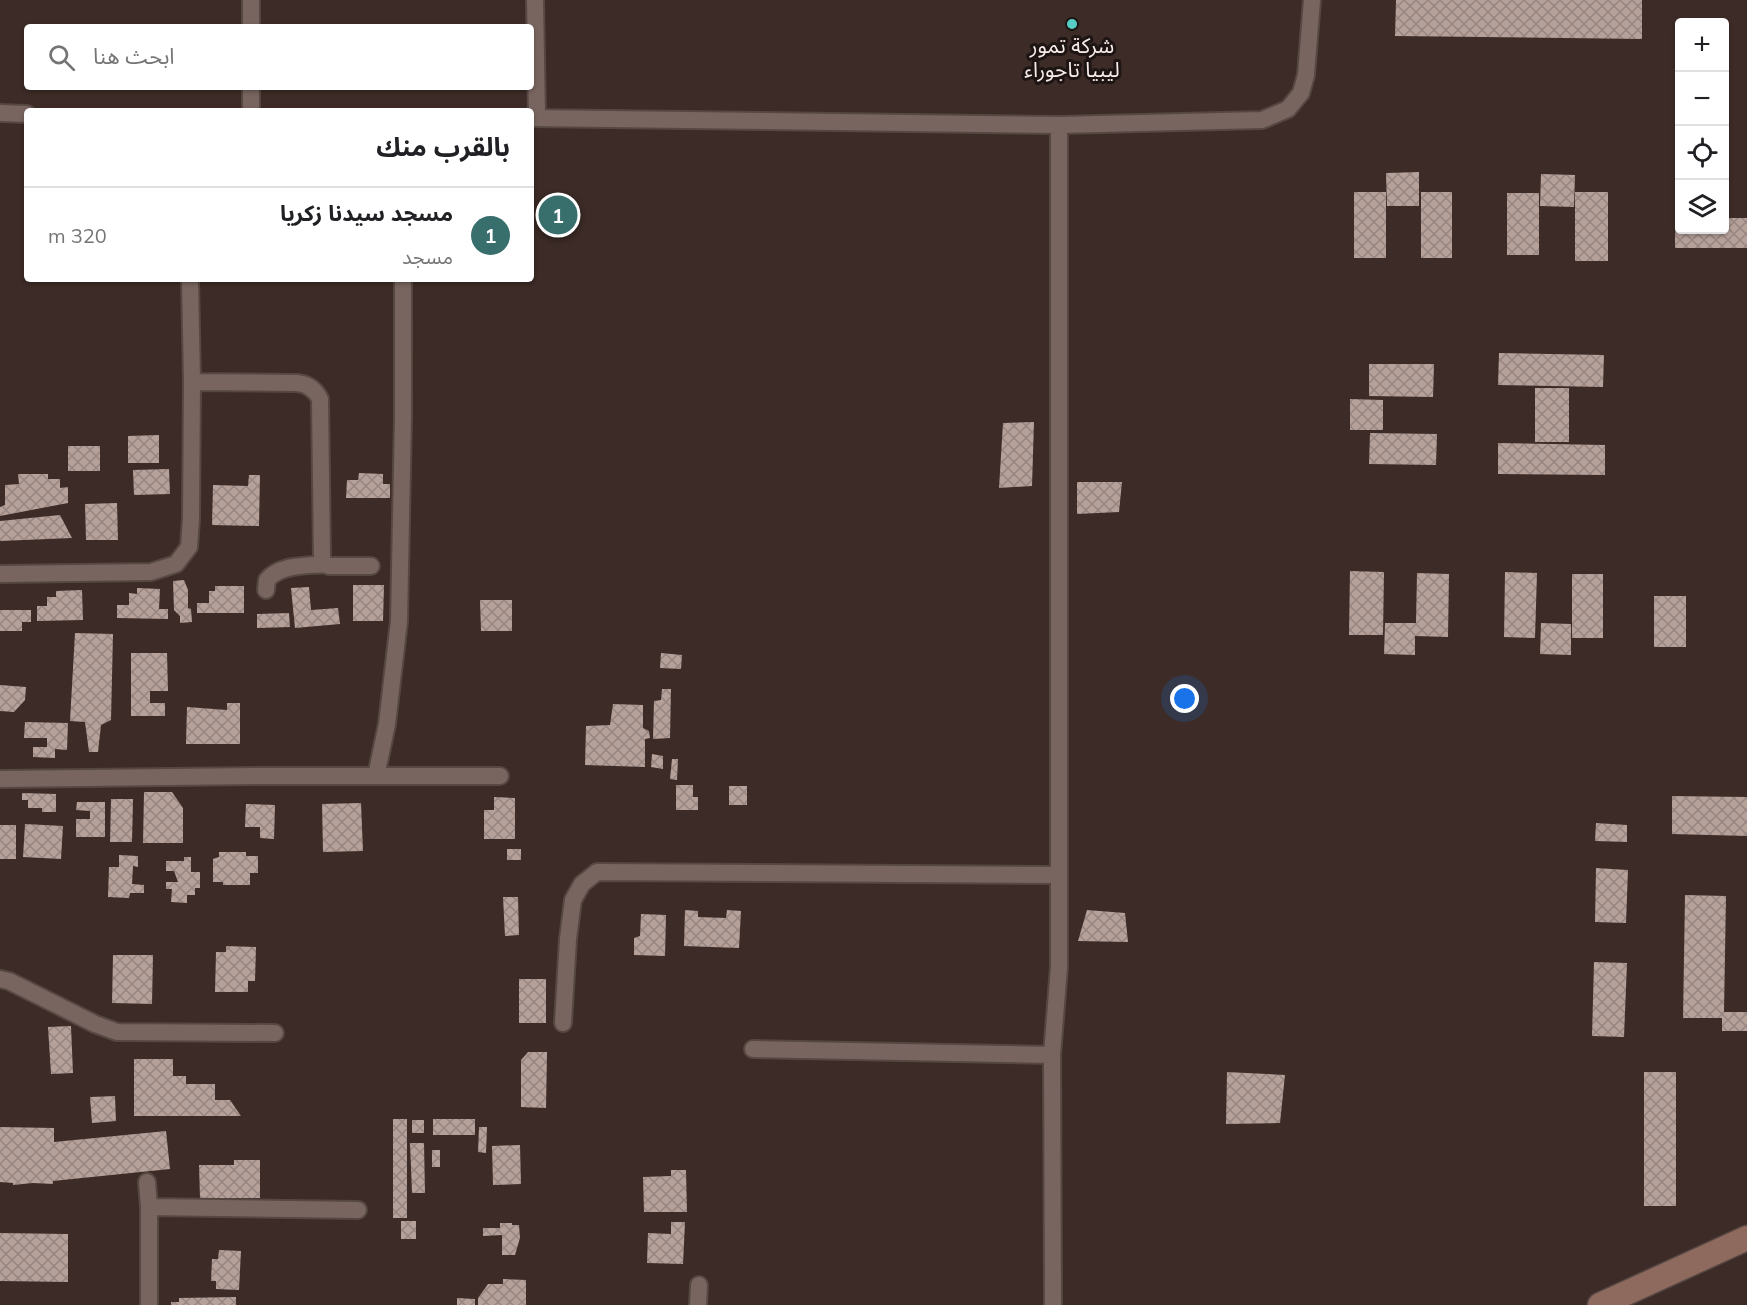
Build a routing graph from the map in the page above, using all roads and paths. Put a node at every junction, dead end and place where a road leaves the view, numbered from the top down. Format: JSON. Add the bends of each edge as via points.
{"nodes":[{"id":1,"x":251,"y":0,"type":"edge"},
{"id":2,"x":535,"y":0,"type":"edge"},
{"id":3,"x":1312,"y":0,"type":"edge"},
{"id":4,"x":251,"y":24,"type":"edge"},
{"id":5,"x":251,"y":90,"type":"edge"},
{"id":6,"x":251,"y":108,"type":"edge"},
{"id":7,"x":0,"y":113,"type":"edge"},
{"id":8,"x":24,"y":114,"type":"edge"},
{"id":9,"x":534,"y":118,"type":"edge"},
{"id":10,"x":1059,"y":125,"type":"junction"},
{"id":11,"x":189,"y":282,"type":"edge"},
{"id":12,"x":403,"y":282,"type":"edge"},
{"id":13,"x":192,"y":382,"type":"junction"},
{"id":14,"x":325,"y":564,"type":"junction"},
{"id":15,"x":372,"y":566,"type":"dead end"},
{"id":16,"x":0,"y":574,"type":"edge"},
{"id":17,"x":266,"y":591,"type":"dead end"},
{"id":18,"x":376,"y":776,"type":"junction"},
{"id":19,"x":500,"y":776,"type":"dead end"},
{"id":20,"x":0,"y":779,"type":"edge"},
{"id":21,"x":1059,"y":875,"type":"junction"},
{"id":22,"x":0,"y":979,"type":"edge"},
{"id":23,"x":563,"y":1023,"type":"dead end"},
{"id":24,"x":275,"y":1033,"type":"dead end"},
{"id":25,"x":753,"y":1049,"type":"dead end"},
{"id":26,"x":1052,"y":1055,"type":"junction"},
{"id":27,"x":147,"y":1182,"type":"dead end"},
{"id":28,"x":149,"y":1207,"type":"junction"},
{"id":29,"x":358,"y":1210,"type":"dead end"},
{"id":30,"x":1747,"y":1238,"type":"edge"},
{"id":31,"x":699,"y":1285,"type":"dead end"},
{"id":32,"x":1628,"y":1299,"type":"edge"},
{"id":33,"x":149,"y":1305,"type":"edge"},
{"id":34,"x":698,"y":1305,"type":"edge"},
{"id":35,"x":1053,"y":1305,"type":"edge"},
{"id":36,"x":1600,"y":1305,"type":"edge"}],
"edges":[{"from":1,"to":4,"type":"street"},
{"from":2,"to":9,"type":"street"},
{"from":3,"to":10,"type":"street","via":[[1306,75],[1301,93],[1288,109],[1262,120]]},
{"from":5,"to":6,"type":"street"},
{"from":7,"to":8,"type":"street"},
{"from":9,"to":10,"type":"street"},
{"from":10,"to":21,"type":"street"},
{"from":11,"to":13,"type":"street"},
{"from":12,"to":18,"type":"street","via":[[399,621],[387,724]]},
{"from":13,"to":14,"type":"street","via":[[303,383],[316,391],[320,399]]},
{"from":13,"to":16,"type":"street","via":[[189,547],[176,564],[151,572]]},
{"from":14,"to":15,"type":"street"},
{"from":14,"to":17,"type":"street","via":[[276,572],[267,580]]},
{"from":18,"to":19,"type":"street"},
{"from":18,"to":20,"type":"street"},
{"from":21,"to":23,"type":"street","via":[[597,872],[582,884],[573,900]]},
{"from":21,"to":26,"type":"street","via":[[1059,967]]},
{"from":22,"to":24,"type":"street","via":[[117,1032]]},
{"from":25,"to":26,"type":"street"},
{"from":26,"to":35,"type":"street"},
{"from":27,"to":28,"type":"street"},
{"from":28,"to":29,"type":"street"},
{"from":28,"to":33,"type":"street"},
{"from":30,"to":32,"type":"street"},
{"from":31,"to":34,"type":"street"},
{"from":32,"to":36,"type":"street"}]}
